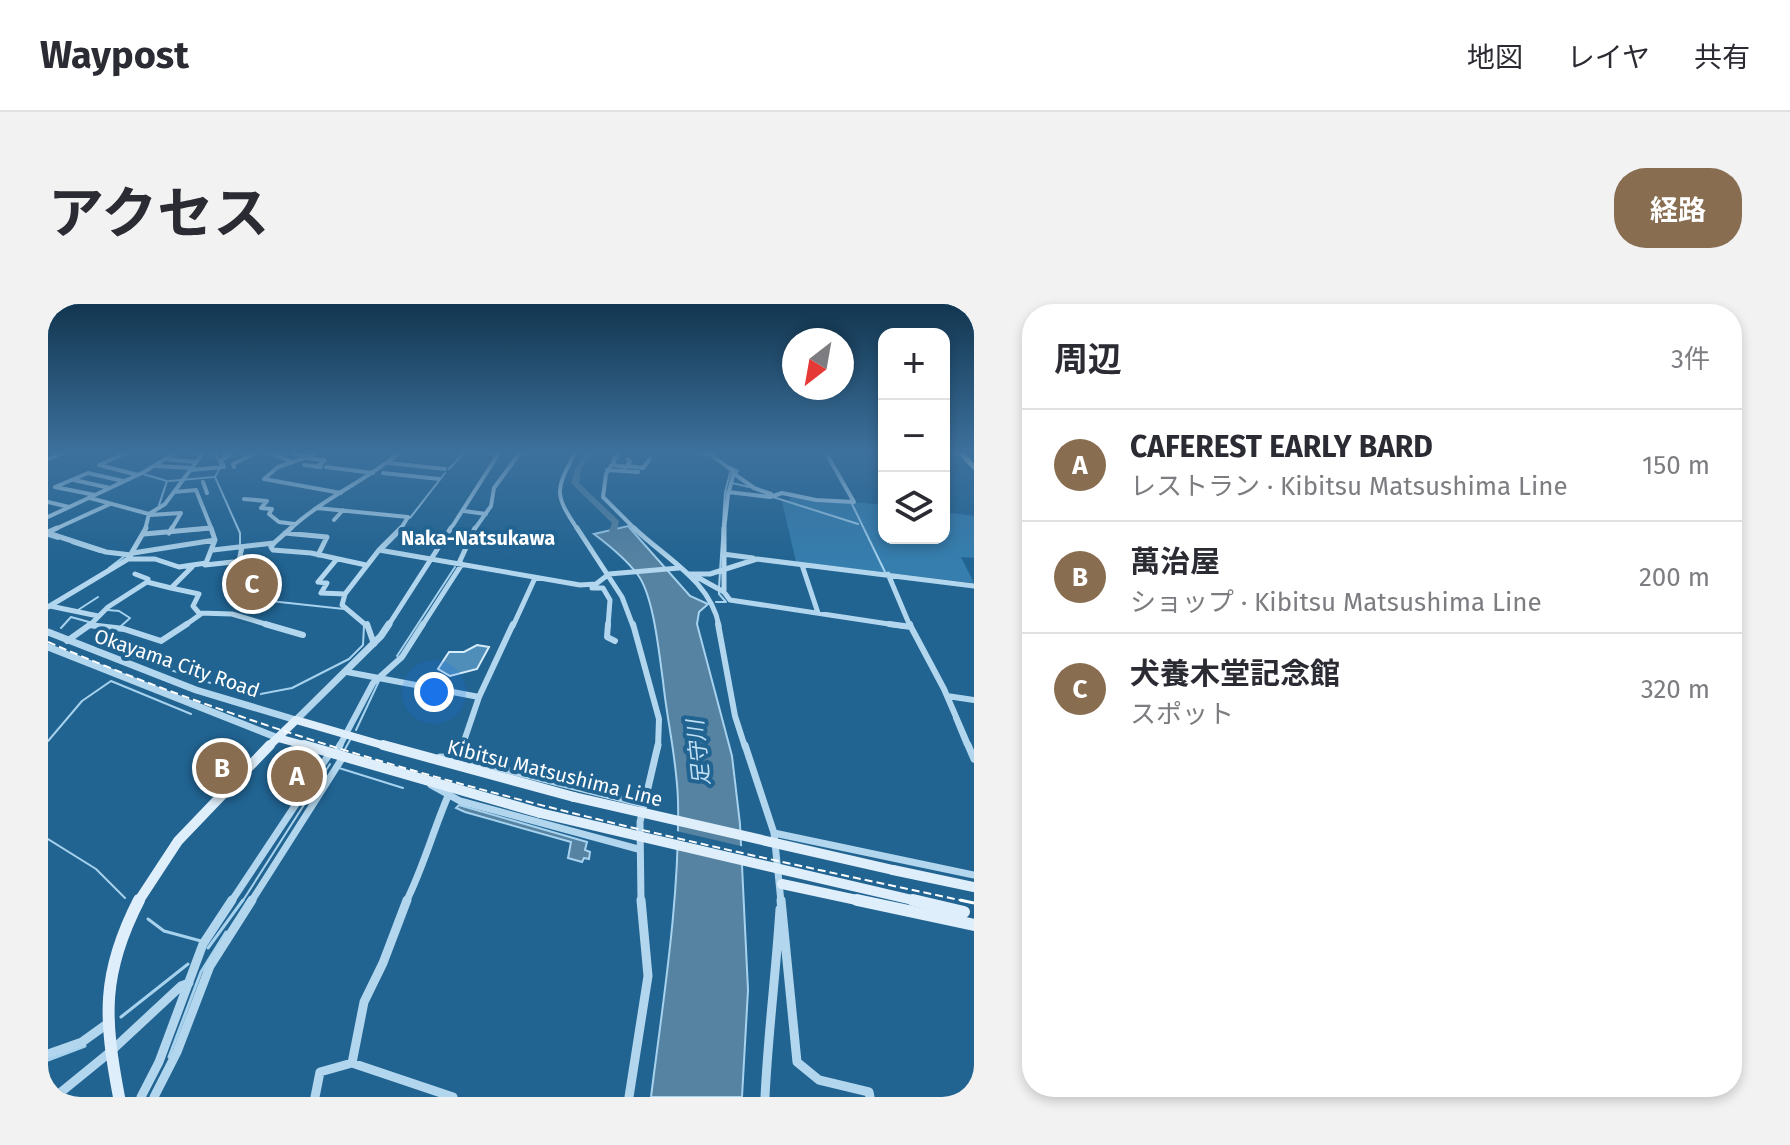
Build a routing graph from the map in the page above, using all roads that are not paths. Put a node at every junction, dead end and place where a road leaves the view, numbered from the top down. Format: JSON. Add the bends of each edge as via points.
{"nodes":[{"id":1,"x":67,"y":490,"type":"edge"},
{"id":2,"x":105,"y":490,"type":"edge"},
{"id":3,"x":205,"y":490,"type":"edge"},
{"id":4,"x":314,"y":490,"type":"edge"},
{"id":5,"x":346,"y":490,"type":"edge"},
{"id":6,"x":477,"y":490,"type":"edge"},
{"id":7,"x":494,"y":490,"type":"edge"},
{"id":8,"x":559,"y":490,"type":"edge"},
{"id":9,"x":604,"y":490,"type":"edge"},
{"id":10,"x":760,"y":490,"type":"edge"},
{"id":11,"x":845,"y":490,"type":"edge"},
{"id":12,"x":196,"y":491,"type":"junction"},
{"id":13,"x":174,"y":492,"type":"joint"},
{"id":14,"x":728,"y":492,"type":"joint"},
{"id":15,"x":341,"y":493,"type":"junction"},
{"id":16,"x":775,"y":495,"type":"junction"},
{"id":17,"x":92,"y":496,"type":"junction"},
{"id":18,"x":244,"y":499,"type":"dead end"},
{"id":19,"x":48,"y":502,"type":"edge"},
{"id":20,"x":110,"y":504,"type":"junction"},
{"id":21,"x":69,"y":507,"type":"junction"},
{"id":22,"x":315,"y":508,"type":"junction"},
{"id":23,"x":343,"y":510,"type":"junction"},
{"id":24,"x":464,"y":511,"type":"junction"},
{"id":25,"x":148,"y":514,"type":"junction"},
{"id":26,"x":486,"y":514,"type":"junction"},
{"id":27,"x":48,"y":517,"type":"edge"},
{"id":28,"x":334,"y":520,"type":"dead end"},
{"id":29,"x":295,"y":524,"type":"junction"},
{"id":30,"x":210,"y":528,"type":"junction"},
{"id":31,"x":48,"y":533,"type":"edge"},
{"id":32,"x":169,"y":533,"type":"junction"},
{"id":33,"x":285,"y":533,"type":"junction"},
{"id":34,"x":144,"y":534,"type":"junction"},
{"id":35,"x":215,"y":540,"type":"junction"},
{"id":36,"x":274,"y":543,"type":"junction"},
{"id":37,"x":241,"y":547,"type":"junction"},
{"id":38,"x":213,"y":550,"type":"junction"},
{"id":39,"x":380,"y":551,"type":"junction"},
{"id":40,"x":723,"y":554,"type":"junction"},
{"id":41,"x":318,"y":555,"type":"junction"},
{"id":42,"x":131,"y":556,"type":"junction"},
{"id":43,"x":337,"y":558,"type":"junction"},
{"id":44,"x":432,"y":559,"type":"junction"},
{"id":45,"x":757,"y":559,"type":"junction"},
{"id":46,"x":233,"y":562,"type":"dead end"},
{"id":47,"x":460,"y":564,"type":"junction"},
{"id":48,"x":366,"y":565,"type":"junction"},
{"id":49,"x":802,"y":565,"type":"junction"},
{"id":50,"x":201,"y":566,"type":"junction"},
{"id":51,"x":192,"y":567,"type":"junction"},
{"id":52,"x":678,"y":568,"type":"junction"},
{"id":53,"x":722,"y":570,"type":"junction"},
{"id":54,"x":686,"y":573,"type":"junction"},
{"id":55,"x":135,"y":574,"type":"dead end"},
{"id":56,"x":610,"y":574,"type":"junction"},
{"id":57,"x":887,"y":574,"type":"junction"},
{"id":58,"x":694,"y":575,"type":"junction"},
{"id":59,"x":535,"y":578,"type":"junction"},
{"id":60,"x":147,"y":582,"type":"junction"},
{"id":61,"x":570,"y":583,"type":"junction"},
{"id":62,"x":974,"y":586,"type":"edge"},
{"id":63,"x":171,"y":588,"type":"junction"},
{"id":64,"x":238,"y":589,"type":"dead end"},
{"id":65,"x":721,"y":590,"type":"junction"},
{"id":66,"x":345,"y":594,"type":"junction"},
{"id":67,"x":53,"y":602,"type":"edge"},
{"id":68,"x":818,"y":613,"type":"junction"},
{"id":69,"x":201,"y":614,"type":"junction"},
{"id":70,"x":98,"y":616,"type":"junction"},
{"id":71,"x":90,"y":623,"type":"junction"},
{"id":72,"x":909,"y":627,"type":"junction"},
{"id":73,"x":48,"y":632,"type":"edge"},
{"id":74,"x":303,"y":635,"type":"dead end"},
{"id":75,"x":67,"y":641,"type":"junction"},
{"id":76,"x":615,"y":641,"type":"dead end"},
{"id":77,"x":374,"y":644,"type":"junction"},
{"id":78,"x":50,"y":651,"type":"edge"},
{"id":79,"x":347,"y":672,"type":"junction"},
{"id":80,"x":377,"y":677,"type":"junction"},
{"id":81,"x":947,"y":696,"type":"junction"},
{"id":82,"x":479,"y":697,"type":"junction"},
{"id":83,"x":974,"y":700,"type":"edge"},
{"id":84,"x":296,"y":720,"type":"junction"},
{"id":85,"x":347,"y":735,"type":"junction"},
{"id":86,"x":278,"y":738,"type":"junction"},
{"id":87,"x":424,"y":758,"type":"junction"},
{"id":88,"x":458,"y":758,"type":"junction"},
{"id":89,"x":974,"y":759,"type":"edge"},
{"id":90,"x":336,"y":760,"type":"junction"},
{"id":91,"x":428,"y":782,"type":"junction"},
{"id":92,"x":448,"y":796,"type":"junction"},
{"id":93,"x":643,"y":804,"type":"junction"},
{"id":94,"x":774,"y":833,"type":"junction"},
{"id":95,"x":638,"y":849,"type":"junction"},
{"id":96,"x":974,"y":875,"type":"edge"},
{"id":97,"x":782,"y":884,"type":"junction"},
{"id":98,"x":974,"y":887,"type":"edge"},
{"id":99,"x":782,"y":902,"type":"junction"},
{"id":100,"x":969,"y":913,"type":"edge"},
{"id":101,"x":974,"y":925,"type":"edge"},
{"id":102,"x":203,"y":965,"type":"junction"},
{"id":103,"x":189,"y":983,"type":"junction"},
{"id":104,"x":107,"y":1024,"type":"junction"},
{"id":105,"x":109,"y":1053,"type":"junction"},
{"id":106,"x":48,"y":1054,"type":"edge"},
{"id":107,"x":352,"y":1063,"type":"junction"},
{"id":108,"x":55,"y":1097,"type":"edge"},
{"id":109,"x":119,"y":1097,"type":"edge"},
{"id":110,"x":141,"y":1097,"type":"edge"},
{"id":111,"x":154,"y":1097,"type":"edge"},
{"id":112,"x":315,"y":1097,"type":"edge"},
{"id":113,"x":453,"y":1097,"type":"edge"},
{"id":114,"x":629,"y":1097,"type":"edge"},
{"id":115,"x":765,"y":1097,"type":"edge"},
{"id":116,"x":870,"y":1097,"type":"edge"}],
"edges":[{"from":1,"to":17,"type":"street"},
{"from":2,"to":17,"type":"street"},
{"from":3,"to":12,"type":"street"},
{"from":4,"to":15,"type":"street"},
{"from":5,"to":15,"type":"street"},
{"from":6,"to":24,"type":"street"},
{"from":7,"to":26,"type":"street"},
{"from":8,"to":56,"type":"street","via":[[567,515]]},
{"from":9,"to":52,"type":"street","via":[[603,497]]},
{"from":10,"to":16,"type":"street"},
{"from":11,"to":16,"type":"street","via":[[851,502]]},
{"from":12,"to":13,"type":"street"},
{"from":12,"to":30,"type":"street"},
{"from":13,"to":25,"type":"street"},
{"from":14,"to":16,"type":"street"},
{"from":14,"to":40,"type":"street"},
{"from":15,"to":22,"type":"street"},
{"from":17,"to":20,"type":"street"},
{"from":17,"to":21,"type":"street"},
{"from":18,"to":29,"type":"street","via":[[267,501],[261,508],[272,509],[269,514],[279,522]]},
{"from":19,"to":21,"type":"street"},
{"from":20,"to":25,"type":"street"},
{"from":20,"to":31,"type":"street"},
{"from":21,"to":27,"type":"street"},
{"from":22,"to":23,"type":"street"},
{"from":22,"to":29,"type":"street"},
{"from":23,"to":28,"type":"street"},
{"from":23,"to":39,"type":"street","via":[[408,517]]},
{"from":24,"to":26,"type":"street"},
{"from":24,"to":44,"type":"street"},
{"from":25,"to":32,"type":"street","via":[[181,513]]},
{"from":25,"to":34,"type":"street"},
{"from":26,"to":47,"type":"street","via":[[469,536]]},
{"from":29,"to":33,"type":"street"},
{"from":30,"to":32,"type":"street"},
{"from":30,"to":35,"type":"street"},
{"from":31,"to":42,"type":"street"},
{"from":32,"to":34,"type":"street"},
{"from":33,"to":36,"type":"street"},
{"from":33,"to":41,"type":"street","via":[[327,537]]},
{"from":34,"to":42,"type":"street"},
{"from":35,"to":38,"type":"street"},
{"from":35,"to":42,"type":"street"},
{"from":36,"to":37,"type":"street"},
{"from":36,"to":41,"type":"street","via":[[273,550]]},
{"from":37,"to":38,"type":"street"},
{"from":37,"to":64,"type":"street"},
{"from":38,"to":50,"type":"street"},
{"from":39,"to":44,"type":"street"},
{"from":39,"to":48,"type":"street"},
{"from":40,"to":45,"type":"street"},
{"from":40,"to":53,"type":"street"},
{"from":41,"to":43,"type":"street"},
{"from":42,"to":51,"type":"street"},
{"from":42,"to":67,"type":"street"},
{"from":43,"to":48,"type":"street"},
{"from":43,"to":66,"type":"street","via":[[318,582],[327,583],[321,593]]},
{"from":44,"to":47,"type":"street"},
{"from":44,"to":77,"type":"street"},
{"from":45,"to":49,"type":"street"},
{"from":45,"to":53,"type":"street"},
{"from":46,"to":50,"type":"street"},
{"from":47,"to":59,"type":"street"},
{"from":47,"to":80,"type":"street","via":[[402,657]]},
{"from":48,"to":66,"type":"street"},
{"from":49,"to":57,"type":"street"},
{"from":49,"to":68,"type":"street"},
{"from":50,"to":51,"type":"street"},
{"from":51,"to":63,"type":"street"},
{"from":52,"to":54,"type":"street"},
{"from":52,"to":56,"type":"street"},
{"from":53,"to":58,"type":"street"},
{"from":53,"to":65,"type":"street"},
{"from":54,"to":58,"type":"street"},
{"from":54,"to":94,"type":"street","via":[[715,606],[735,716]]},
{"from":55,"to":60,"type":"street"},
{"from":56,"to":61,"type":"street","via":[[596,584]]},
{"from":56,"to":93,"type":"street","via":[[640,642],[659,719],[660,737]]},
{"from":57,"to":62,"type":"street"},
{"from":57,"to":72,"type":"street"},
{"from":58,"to":65,"type":"street"},
{"from":59,"to":61,"type":"street"},
{"from":59,"to":82,"type":"street"},
{"from":60,"to":63,"type":"street"},
{"from":60,"to":70,"type":"street"},
{"from":61,"to":76,"type":"street","via":[[603,588],[610,600],[607,637]]},
{"from":63,"to":69,"type":"street","via":[[199,594],[193,606]]},
{"from":65,"to":68,"type":"street","via":[[730,600]]},
{"from":66,"to":77,"type":"street","via":[[342,605],[366,622]]},
{"from":67,"to":70,"type":"street"},
{"from":68,"to":72,"type":"street"},
{"from":69,"to":71,"type":"street","via":[[161,641]]},
{"from":69,"to":74,"type":"street","via":[[232,614]]},
{"from":70,"to":71,"type":"street"},
{"from":71,"to":75,"type":"street"},
{"from":72,"to":81,"type":"street"},
{"from":73,"to":75,"type":"street","name":"Okayama City Road"},
{"from":75,"to":84,"type":"street","name":"Okayama City Road","via":[[196,690]]},
{"from":77,"to":79,"type":"street"},
{"from":78,"to":86,"type":"street","name":"Okayama City Road"},
{"from":79,"to":80,"type":"street"},
{"from":79,"to":84,"type":"street"},
{"from":80,"to":82,"type":"street"},
{"from":80,"to":85,"type":"street"},
{"from":81,"to":83,"type":"street"},
{"from":81,"to":89,"type":"street"},
{"from":82,"to":88,"type":"street"},
{"from":84,"to":85,"type":"main road","name":"Kibitsu Matsushima Line"},
{"from":84,"to":86,"type":"main road"},
{"from":85,"to":87,"type":"main road","name":"Kibitsu Matsushima Line"},
{"from":85,"to":90,"type":"street"},
{"from":86,"to":90,"type":"main road","name":"Kibitsu Matsushima Line"},
{"from":86,"to":104,"type":"main road","via":[[196,818],[155,867],[121,936]]},
{"from":87,"to":88,"type":"street"},
{"from":87,"to":98,"type":"main road","name":"Kibitsu Matsushima Line","bridge":true},
{"from":88,"to":93,"type":"street"},
{"from":90,"to":91,"type":"main road","name":"Kibitsu Matsushima Line"},
{"from":90,"to":102,"type":"street"},
{"from":90,"to":102,"type":"street","via":[[204,942]]},
{"from":91,"to":92,"type":"street"},
{"from":91,"to":100,"type":"main road","name":"Kibitsu Matsushima Line","bridge":true},
{"from":92,"to":95,"type":"street"},
{"from":92,"to":107,"type":"street","via":[[364,1002]]},
{"from":93,"to":95,"type":"street"},
{"from":94,"to":96,"type":"street"},
{"from":94,"to":97,"type":"street"},
{"from":95,"to":114,"type":"street","via":[[648,976]]},
{"from":97,"to":99,"type":"street"},
{"from":97,"to":101,"type":"main road"},
{"from":99,"to":115,"type":"street"},
{"from":99,"to":116,"type":"street","via":[[797,1062],[813,1078],[869,1092]]},
{"from":102,"to":103,"type":"street"},
{"from":102,"to":111,"type":"street","via":[[173,1063]]},
{"from":103,"to":105,"type":"street"},
{"from":103,"to":110,"type":"street"},
{"from":104,"to":105,"type":"main road"},
{"from":104,"to":106,"type":"street","via":[[82,1042]]},
{"from":105,"to":108,"type":"street"},
{"from":105,"to":109,"type":"main road"},
{"from":107,"to":112,"type":"street","via":[[320,1072]]},
{"from":107,"to":113,"type":"street"}]}
